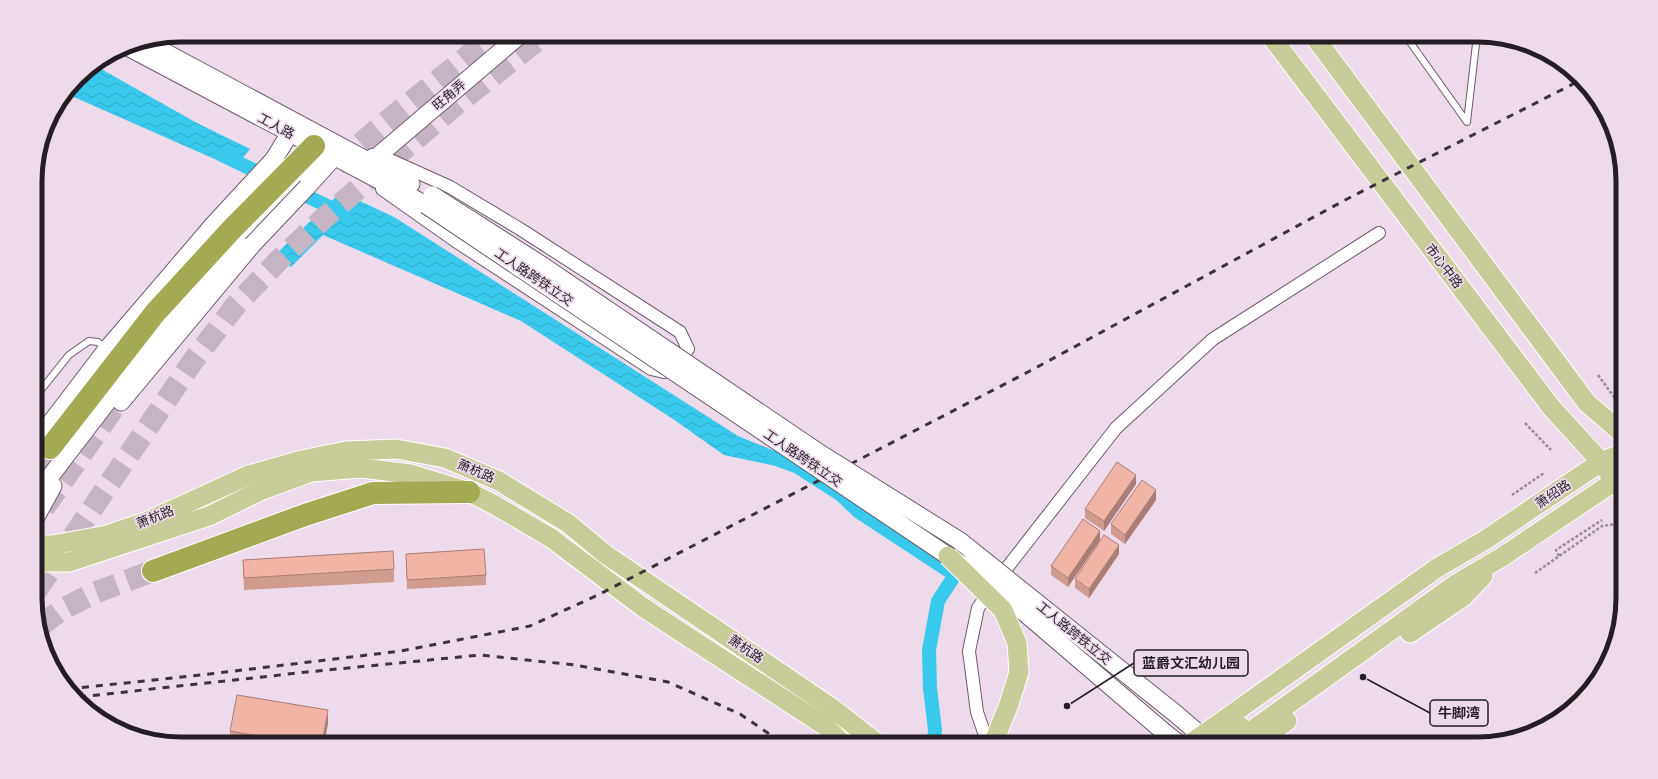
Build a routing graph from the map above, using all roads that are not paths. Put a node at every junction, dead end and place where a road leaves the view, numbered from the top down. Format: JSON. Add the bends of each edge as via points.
{"nodes":[{"id":1,"x":512,"y":42,"type":"edge"},
{"id":2,"x":1275,"y":42,"type":"edge"},
{"id":3,"x":1317,"y":42,"type":"edge"},
{"id":4,"x":1410,"y":42,"type":"edge"},
{"id":5,"x":1476,"y":42,"type":"edge"},
{"id":6,"x":152,"y":45,"type":"edge"},
{"id":7,"x":135,"y":51,"type":"edge"},
{"id":8,"x":290,"y":133,"type":"junction"},
{"id":9,"x":324,"y":152,"type":"junction"},
{"id":10,"x":379,"y":155,"type":"junction"},
{"id":11,"x":357,"y":162,"type":"junction"},
{"id":12,"x":294,"y":174,"type":"junction"},
{"id":13,"x":429,"y":200,"type":"junction"},
{"id":14,"x":1379,"y":233,"type":"dead end"},
{"id":15,"x":235,"y":234,"type":"junction"},
{"id":16,"x":107,"y":349,"type":"junction"},
{"id":17,"x":42,"y":388,"type":"edge"},
{"id":18,"x":1616,"y":429,"type":"edge"},
{"id":19,"x":43,"y":445,"type":"edge"},
{"id":20,"x":1616,"y":456,"type":"edge"},
{"id":21,"x":1601,"y":462,"type":"junction"},
{"id":22,"x":1616,"y":479,"type":"edge"},
{"id":23,"x":1616,"y":486,"type":"edge"},
{"id":24,"x":42,"y":487,"type":"edge"},
{"id":25,"x":469,"y":492,"type":"junction"},
{"id":26,"x":42,"y":505,"type":"edge"},
{"id":27,"x":1485,"y":540,"type":"junction"},
{"id":28,"x":42,"y":545,"type":"edge"},
{"id":29,"x":948,"y":556,"type":"junction"},
{"id":30,"x":1502,"y":557,"type":"junction"},
{"id":31,"x":42,"y":562,"type":"edge"},
{"id":32,"x":153,"y":570,"type":"tunnel mouth"},
{"id":33,"x":1451,"y":580,"type":"junction"},
{"id":34,"x":836,"y":737,"type":"edge"},
{"id":35,"x":870,"y":737,"type":"edge"},
{"id":36,"x":986,"y":737,"type":"edge"},
{"id":37,"x":995,"y":737,"type":"edge"},
{"id":38,"x":1170,"y":737,"type":"edge"},
{"id":39,"x":1200,"y":737,"type":"edge"},
{"id":40,"x":1212,"y":737,"type":"edge"},
{"id":41,"x":1213,"y":737,"type":"edge"},
{"id":42,"x":1242,"y":737,"type":"edge"},
{"id":43,"x":1265,"y":737,"type":"edge"}],
"edges":[{"from":1,"to":10,"type":"main road","name":"旺角弄"},
{"from":2,"to":21,"type":"main road","name":"市心中路","via":[[1551,407]]},
{"from":3,"to":18,"type":"main road","via":[[1587,403]]},
{"from":4,"to":5,"type":"lane","via":[[1467,122]]},
{"from":6,"to":11,"type":"main road","name":"工人路"},
{"from":7,"to":8,"type":"main road","name":"工人路"},
{"from":8,"to":9,"type":"main road","name":"工人路"},
{"from":8,"to":12,"type":"main road"},
{"from":9,"to":11,"type":"main road","name":"工人路"},
{"from":9,"to":12,"type":"highway"},
{"from":10,"to":11,"type":"street"},
{"from":10,"to":11,"type":"street","via":[[450,187],[520,229],[680,332],[688,349],[680,361],[664,372],[651,369],[457,242],[399,201]]},
{"from":11,"to":13,"type":"main road","name":"工人路","via":[[405,193]]},
{"from":12,"to":15,"type":"highway"},
{"from":13,"to":29,"type":"main road","name":"工人路跨铁立交","bridge":true},
{"from":13,"to":39,"type":"main road","name":"工人路跨铁立交","bridge":true,"via":[[549,270],[821,454],[960,540],[1176,714]]},
{"from":14,"to":36,"type":"street","via":[[1213,339],[1116,428],[978,608],[969,651],[977,712]]},
{"from":15,"to":16,"type":"main road"},
{"from":15,"to":19,"type":"highway","via":[[155,314]]},
{"from":15,"to":24,"type":"main road"},
{"from":15,"to":26,"type":"main road","via":[[60,475]]},
{"from":16,"to":17,"type":"lane","via":[[98,342],[89,340],[69,354]]},
{"from":16,"to":19,"type":"main road"},
{"from":20,"to":21,"type":"main road","name":"萧绍路"},
{"from":21,"to":22,"type":"main road","name":"市心中路"},
{"from":21,"to":27,"type":"main road","name":"萧绍路"},
{"from":23,"to":30,"type":"main road","name":"萧绍路"},
{"from":25,"to":31,"type":"main road","name":"萧杭路","via":[[410,474],[361,468],[311,472],[262,490],[210,516],[69,562]]},
{"from":25,"to":32,"type":"highway","via":[[373,493]]},
{"from":25,"to":34,"type":"main road","name":"萧杭路","via":[[551,538],[644,608],[825,726]]},
{"from":27,"to":33,"type":"main road"},
{"from":27,"to":40,"type":"main road","via":[[1437,568]]},
{"from":28,"to":35,"type":"main road","name":"萧杭路","via":[[107,535],[148,521],[250,475],[302,460],[346,451],[396,449],[445,458],[499,481],[569,524],[605,554]]},
{"from":29,"to":37,"type":"main road","bridge":true,"via":[[1003,610],[1017,643],[1019,672]]},
{"from":29,"to":38,"type":"main road","name":"工人路跨铁立交","bridge":true,"via":[[984,578]]},
{"from":30,"to":33,"type":"main road"},
{"from":30,"to":43,"type":"main road","via":[[1463,597],[1356,670]]},
{"from":33,"to":41,"type":"main road"},
{"from":33,"to":42,"type":"main road"}]}
